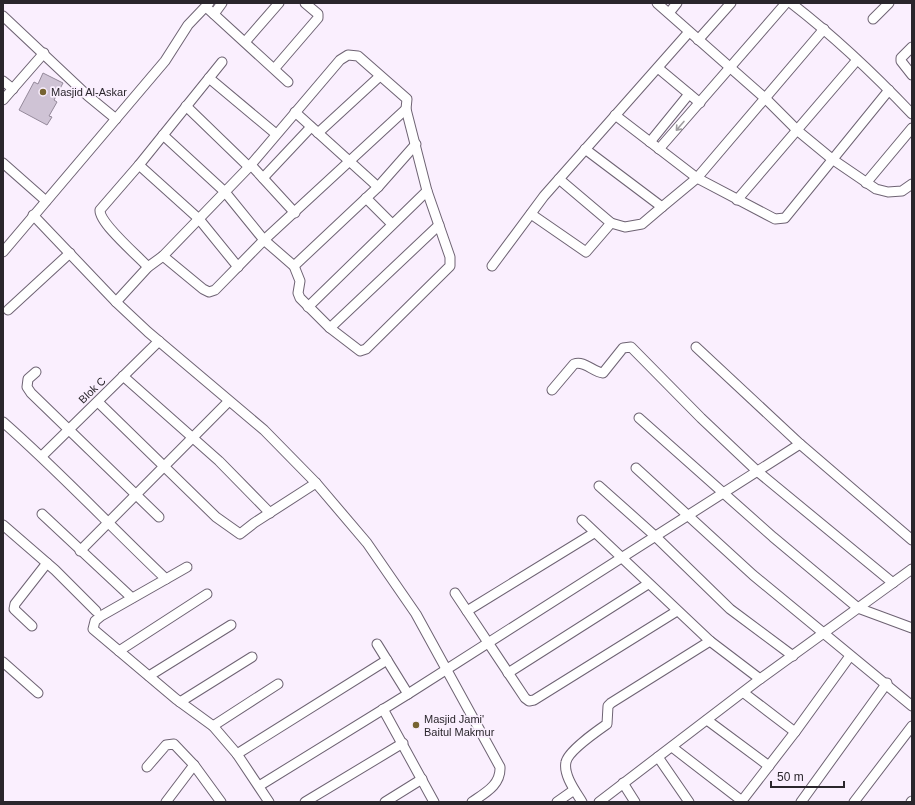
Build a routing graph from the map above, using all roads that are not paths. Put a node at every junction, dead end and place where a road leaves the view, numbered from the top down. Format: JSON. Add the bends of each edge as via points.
{"nodes":[{"id":1,"x":222,"y":3,"type":"edge"},
{"id":2,"x":279,"y":3,"type":"edge"},
{"id":3,"x":305,"y":3,"type":"edge"},
{"id":4,"x":657,"y":3,"type":"edge"},
{"id":5,"x":677,"y":3,"type":"edge"},
{"id":6,"x":731,"y":3,"type":"edge"},
{"id":7,"x":786,"y":3,"type":"edge"},
{"id":8,"x":791,"y":3,"type":"edge"},
{"id":9,"x":889,"y":3,"type":"edge"},
{"id":10,"x":207,"y":5,"type":"edge"},
{"id":11,"x":669,"y":12,"type":"junction"},
{"id":12,"x":214,"y":14,"type":"junction"},
{"id":13,"x":3,"y":16,"type":"edge"},
{"id":14,"x":873,"y":19,"type":"dead end"},
{"id":15,"x":824,"y":29,"type":"junction"},
{"id":16,"x":689,"y":32,"type":"junction"},
{"id":17,"x":698,"y":40,"type":"junction"},
{"id":18,"x":244,"y":42,"type":"junction"},
{"id":19,"x":912,"y":47,"type":"edge"},
{"id":20,"x":44,"y":54,"type":"junction"},
{"id":21,"x":857,"y":60,"type":"junction"},
{"id":22,"x":222,"y":62,"type":"dead end"},
{"id":23,"x":275,"y":68,"type":"junction"},
{"id":24,"x":658,"y":68,"type":"junction"},
{"id":25,"x":730,"y":69,"type":"junction"},
{"id":26,"x":912,"y":75,"type":"edge"},
{"id":27,"x":380,"y":76,"type":"junction"},
{"id":28,"x":210,"y":78,"type":"junction"},
{"id":29,"x":3,"y":81,"type":"edge"},
{"id":30,"x":288,"y":82,"type":"dead end"},
{"id":31,"x":13,"y":89,"type":"junction"},
{"id":32,"x":889,"y":90,"type":"junction"},
{"id":33,"x":689,"y":94,"type":"junction"},
{"id":34,"x":766,"y":99,"type":"junction"},
{"id":35,"x":3,"y":100,"type":"edge"},
{"id":36,"x":700,"y":103,"type":"junction"},
{"id":37,"x":186,"y":106,"type":"junction"},
{"id":38,"x":406,"y":109,"type":"junction"},
{"id":39,"x":296,"y":112,"type":"junction"},
{"id":40,"x":912,"y":114,"type":"edge"},
{"id":41,"x":615,"y":115,"type":"junction"},
{"id":42,"x":116,"y":119,"type":"junction"},
{"id":43,"x":912,"y":128,"type":"edge"},
{"id":44,"x":314,"y":130,"type":"junction"},
{"id":45,"x":798,"y":131,"type":"junction"},
{"id":46,"x":276,"y":134,"type":"junction"},
{"id":47,"x":163,"y":135,"type":"junction"},
{"id":48,"x":650,"y":142,"type":"junction"},
{"id":49,"x":416,"y":144,"type":"junction"},
{"id":50,"x":585,"y":149,"type":"junction"},
{"id":51,"x":659,"y":149,"type":"junction"},
{"id":52,"x":832,"y":159,"type":"junction"},
{"id":53,"x":348,"y":160,"type":"junction"},
{"id":54,"x":3,"y":163,"type":"edge"},
{"id":55,"x":139,"y":165,"type":"junction"},
{"id":56,"x":250,"y":166,"type":"junction"},
{"id":57,"x":262,"y":178,"type":"junction"},
{"id":58,"x":697,"y":178,"type":"junction"},
{"id":59,"x":559,"y":179,"type":"junction"},
{"id":60,"x":866,"y":183,"type":"junction"},
{"id":61,"x":912,"y":184,"type":"edge"},
{"id":62,"x":378,"y":187,"type":"junction"},
{"id":63,"x":427,"y":191,"type":"junction"},
{"id":64,"x":225,"y":192,"type":"junction"},
{"id":65,"x":366,"y":198,"type":"junction"},
{"id":66,"x":737,"y":200,"type":"junction"},
{"id":67,"x":46,"y":201,"type":"junction"},
{"id":68,"x":662,"y":207,"type":"junction"},
{"id":69,"x":295,"y":213,"type":"junction"},
{"id":70,"x":532,"y":214,"type":"junction"},
{"id":71,"x":33,"y":215,"type":"junction"},
{"id":72,"x":199,"y":219,"type":"junction"},
{"id":73,"x":611,"y":223,"type":"junction"},
{"id":74,"x":392,"y":224,"type":"junction"},
{"id":75,"x":439,"y":225,"type":"junction"},
{"id":76,"x":264,"y":240,"type":"junction"},
{"id":77,"x":3,"y":252,"type":"edge"},
{"id":78,"x":70,"y":253,"type":"junction"},
{"id":79,"x":164,"y":256,"type":"junction"},
{"id":80,"x":294,"y":266,"type":"junction"},
{"id":81,"x":492,"y":266,"type":"dead end"},
{"id":82,"x":148,"y":267,"type":"junction"},
{"id":83,"x":238,"y":267,"type":"junction"},
{"id":84,"x":116,"y":302,"type":"junction"},
{"id":85,"x":308,"y":307,"type":"junction"},
{"id":86,"x":8,"y":310,"type":"dead end"},
{"id":87,"x":330,"y":328,"type":"junction"},
{"id":88,"x":158,"y":341,"type":"junction"},
{"id":89,"x":696,"y":347,"type":"dead end"},
{"id":90,"x":36,"y":372,"type":"dead end"},
{"id":91,"x":123,"y":376,"type":"junction"},
{"id":92,"x":552,"y":390,"type":"dead end"},
{"id":93,"x":98,"y":402,"type":"junction"},
{"id":94,"x":228,"y":402,"type":"junction"},
{"id":95,"x":639,"y":418,"type":"dead end"},
{"id":96,"x":3,"y":422,"type":"edge"},
{"id":97,"x":70,"y":428,"type":"junction"},
{"id":98,"x":192,"y":438,"type":"junction"},
{"id":99,"x":800,"y":444,"type":"junction"},
{"id":100,"x":42,"y":456,"type":"junction"},
{"id":101,"x":164,"y":465,"type":"junction"},
{"id":102,"x":636,"y":468,"type":"dead end"},
{"id":103,"x":758,"y":471,"type":"junction"},
{"id":104,"x":316,"y":484,"type":"junction"},
{"id":105,"x":599,"y":486,"type":"dead end"},
{"id":106,"x":136,"y":494,"type":"junction"},
{"id":107,"x":724,"y":494,"type":"junction"},
{"id":108,"x":270,"y":513,"type":"junction"},
{"id":109,"x":42,"y":514,"type":"dead end"},
{"id":110,"x":688,"y":515,"type":"junction"},
{"id":111,"x":159,"y":517,"type":"dead end"},
{"id":112,"x":582,"y":520,"type":"dead end"},
{"id":113,"x":107,"y":523,"type":"junction"},
{"id":114,"x":3,"y":525,"type":"edge"},
{"id":115,"x":594,"y":533,"type":"junction"},
{"id":116,"x":655,"y":536,"type":"junction"},
{"id":117,"x":912,"y":540,"type":"edge"},
{"id":118,"x":80,"y":550,"type":"junction"},
{"id":119,"x":621,"y":557,"type":"junction"},
{"id":120,"x":47,"y":563,"type":"junction"},
{"id":121,"x":187,"y":566,"type":"dead end"},
{"id":122,"x":912,"y":569,"type":"edge"},
{"id":123,"x":908,"y":578,"type":"edge"},
{"id":124,"x":166,"y":579,"type":"junction"},
{"id":125,"x":893,"y":583,"type":"junction"},
{"id":126,"x":648,"y":584,"type":"junction"},
{"id":127,"x":455,"y":593,"type":"dead end"},
{"id":128,"x":207,"y":594,"type":"dead end"},
{"id":129,"x":132,"y":598,"type":"junction"},
{"id":130,"x":858,"y":608,"type":"junction"},
{"id":131,"x":677,"y":610,"type":"junction"},
{"id":132,"x":467,"y":611,"type":"junction"},
{"id":133,"x":96,"y":612,"type":"dead end"},
{"id":134,"x":230,"y":625,"type":"dead end"},
{"id":135,"x":32,"y":626,"type":"dead end"},
{"id":136,"x":912,"y":628,"type":"edge"},
{"id":137,"x":823,"y":632,"type":"junction"},
{"id":138,"x":710,"y":641,"type":"junction"},
{"id":139,"x":487,"y":642,"type":"junction"},
{"id":140,"x":377,"y":644,"type":"dead end"},
{"id":141,"x":119,"y":651,"type":"junction"},
{"id":142,"x":793,"y":656,"type":"junction"},
{"id":143,"x":850,"y":656,"type":"junction"},
{"id":144,"x":252,"y":657,"type":"dead end"},
{"id":145,"x":387,"y":660,"type":"junction"},
{"id":146,"x":3,"y":662,"type":"edge"},
{"id":147,"x":446,"y":669,"type":"junction"},
{"id":148,"x":508,"y":673,"type":"junction"},
{"id":149,"x":149,"y":676,"type":"junction"},
{"id":150,"x":760,"y":679,"type":"junction"},
{"id":151,"x":887,"y":683,"type":"junction"},
{"id":152,"x":278,"y":684,"type":"dead end"},
{"id":153,"x":38,"y":693,"type":"dead end"},
{"id":154,"x":744,"y":693,"type":"junction"},
{"id":155,"x":408,"y":694,"type":"junction"},
{"id":156,"x":180,"y":702,"type":"junction"},
{"id":157,"x":912,"y":706,"type":"edge"},
{"id":158,"x":383,"y":709,"type":"junction"},
{"id":159,"x":707,"y":720,"type":"junction"},
{"id":160,"x":212,"y":726,"type":"junction"},
{"id":161,"x":912,"y":726,"type":"edge"},
{"id":162,"x":795,"y":732,"type":"junction"},
{"id":163,"x":403,"y":743,"type":"junction"},
{"id":164,"x":672,"y":747,"type":"junction"},
{"id":165,"x":237,"y":754,"type":"junction"},
{"id":166,"x":658,"y":757,"type":"junction"},
{"id":167,"x":194,"y":765,"type":"junction"},
{"id":168,"x":769,"y":766,"type":"junction"},
{"id":169,"x":147,"y":767,"type":"dead end"},
{"id":170,"x":422,"y":779,"type":"junction"},
{"id":171,"x":623,"y":783,"type":"junction"},
{"id":172,"x":259,"y":786,"type":"junction"},
{"id":173,"x":574,"y":790,"type":"junction"},
{"id":174,"x":806,"y":800,"type":"edge"},
{"id":175,"x":218,"y":801,"type":"edge"},
{"id":176,"x":166,"y":802,"type":"edge"},
{"id":177,"x":269,"y":802,"type":"edge"},
{"id":178,"x":305,"y":802,"type":"edge"},
{"id":179,"x":385,"y":802,"type":"edge"},
{"id":180,"x":434,"y":802,"type":"edge"},
{"id":181,"x":472,"y":802,"type":"edge"},
{"id":182,"x":557,"y":802,"type":"edge"},
{"id":183,"x":582,"y":802,"type":"edge"},
{"id":184,"x":599,"y":802,"type":"edge"},
{"id":185,"x":635,"y":802,"type":"edge"},
{"id":186,"x":689,"y":802,"type":"edge"},
{"id":187,"x":741,"y":802,"type":"edge"},
{"id":188,"x":854,"y":802,"type":"edge"}],
"edges":[{"from":1,"to":12,"type":"street"},
{"from":2,"to":18,"type":"street"},
{"from":3,"to":23,"type":"street","via":[[318,14],[318,18]]},
{"from":4,"to":11,"type":"street"},
{"from":5,"to":11,"type":"street"},
{"from":6,"to":17,"type":"street"},
{"from":7,"to":25,"type":"street"},
{"from":8,"to":15,"type":"street"},
{"from":9,"to":14,"type":"street"},
{"from":10,"to":12,"type":"street"},
{"from":10,"to":42,"type":"street","via":[[188,25],[165,61]]},
{"from":11,"to":16,"type":"street"},
{"from":12,"to":18,"type":"street"},
{"from":13,"to":20,"type":"street"},
{"from":15,"to":21,"type":"street"},
{"from":15,"to":34,"type":"street"},
{"from":16,"to":17,"type":"street"},
{"from":16,"to":24,"type":"street"},
{"from":17,"to":25,"type":"street"},
{"from":18,"to":23,"type":"street"},
{"from":19,"to":26,"type":"street","via":[[901,58]]},
{"from":20,"to":31,"type":"street"},
{"from":20,"to":42,"type":"street"},
{"from":21,"to":32,"type":"street"},
{"from":21,"to":45,"type":"street"},
{"from":22,"to":28,"type":"street"},
{"from":23,"to":30,"type":"street"},
{"from":24,"to":33,"type":"street"},
{"from":24,"to":41,"type":"street"},
{"from":25,"to":34,"type":"street"},
{"from":25,"to":36,"type":"street"},
{"from":27,"to":38,"type":"street","via":[[407,99]]},
{"from":27,"to":39,"type":"street","via":[[358,56],[348,55],[340,60]]},
{"from":27,"to":44,"type":"street"},
{"from":28,"to":37,"type":"street"},
{"from":28,"to":46,"type":"street"},
{"from":29,"to":31,"type":"street"},
{"from":31,"to":35,"type":"street"},
{"from":32,"to":40,"type":"street"},
{"from":32,"to":52,"type":"street"},
{"from":33,"to":36,"type":"street"},
{"from":33,"to":48,"type":"street"},
{"from":34,"to":45,"type":"street"},
{"from":34,"to":58,"type":"street"},
{"from":36,"to":51,"type":"street","one_way":true},
{"from":37,"to":47,"type":"street"},
{"from":37,"to":56,"type":"street"},
{"from":38,"to":49,"type":"street"},
{"from":38,"to":53,"type":"street"},
{"from":39,"to":44,"type":"street"},
{"from":39,"to":46,"type":"street"},
{"from":41,"to":48,"type":"street"},
{"from":41,"to":50,"type":"street"},
{"from":42,"to":67,"type":"street"},
{"from":43,"to":60,"type":"street"},
{"from":44,"to":53,"type":"street"},
{"from":44,"to":57,"type":"street"},
{"from":45,"to":52,"type":"street"},
{"from":45,"to":66,"type":"street"},
{"from":46,"to":56,"type":"street"},
{"from":47,"to":55,"type":"street"},
{"from":47,"to":64,"type":"street"},
{"from":48,"to":51,"type":"street"},
{"from":49,"to":62,"type":"street"},
{"from":49,"to":63,"type":"street"},
{"from":50,"to":59,"type":"street"},
{"from":50,"to":68,"type":"street"},
{"from":51,"to":58,"type":"street"},
{"from":52,"to":60,"type":"street"},
{"from":52,"to":66,"type":"street","via":[[786,218],[775,219]]},
{"from":53,"to":62,"type":"street"},
{"from":53,"to":69,"type":"street"},
{"from":54,"to":67,"type":"street"},
{"from":55,"to":72,"type":"street"},
{"from":55,"to":82,"type":"street","via":[[103,206],[100,213],[108,226]]},
{"from":56,"to":57,"type":"street"},
{"from":56,"to":64,"type":"street"},
{"from":57,"to":69,"type":"street"},
{"from":58,"to":66,"type":"street"},
{"from":58,"to":68,"type":"street"},
{"from":59,"to":70,"type":"street"},
{"from":59,"to":73,"type":"street"},
{"from":60,"to":61,"type":"street","via":[[888,192],[902,191]]},
{"from":62,"to":65,"type":"street"},
{"from":63,"to":74,"type":"street"},
{"from":63,"to":75,"type":"street"},
{"from":64,"to":72,"type":"street"},
{"from":64,"to":76,"type":"street"},
{"from":65,"to":74,"type":"street"},
{"from":65,"to":80,"type":"street"},
{"from":67,"to":71,"type":"street"},
{"from":68,"to":73,"type":"street","via":[[642,224],[624,227]]},
{"from":69,"to":76,"type":"street"},
{"from":70,"to":73,"type":"street","via":[[586,252]]},
{"from":70,"to":81,"type":"street"},
{"from":71,"to":77,"type":"street"},
{"from":71,"to":78,"type":"street"},
{"from":72,"to":79,"type":"street"},
{"from":72,"to":83,"type":"street"},
{"from":74,"to":85,"type":"street"},
{"from":75,"to":87,"type":"street"},
{"from":75,"to":87,"type":"street","via":[[450,257],[450,266],[366,350],[360,351]]},
{"from":76,"to":80,"type":"street"},
{"from":76,"to":83,"type":"street"},
{"from":78,"to":84,"type":"street"},
{"from":78,"to":86,"type":"street"},
{"from":79,"to":82,"type":"street"},
{"from":79,"to":83,"type":"street","via":[[209,292],[215,290]]},
{"from":80,"to":85,"type":"street","via":[[300,281],[298,293]]},
{"from":82,"to":84,"type":"street"},
{"from":84,"to":88,"type":"street"},
{"from":85,"to":87,"type":"street"},
{"from":88,"to":91,"type":"street","name":"Blok C"},
{"from":88,"to":94,"type":"street"},
{"from":89,"to":99,"type":"street"},
{"from":90,"to":97,"type":"street","via":[[28,379],[27,387]]},
{"from":91,"to":93,"type":"street","name":"Blok C"},
{"from":91,"to":98,"type":"street"},
{"from":92,"to":103,"type":"street","via":[[574,364],[582,364],[603,373],[623,348],[631,347]]},
{"from":93,"to":97,"type":"street","name":"Blok C"},
{"from":93,"to":101,"type":"street"},
{"from":94,"to":98,"type":"street"},
{"from":94,"to":104,"type":"street","via":[[264,430]]},
{"from":95,"to":107,"type":"street"},
{"from":96,"to":100,"type":"street"},
{"from":97,"to":100,"type":"street","name":"Blok C"},
{"from":97,"to":106,"type":"street"},
{"from":98,"to":101,"type":"street"},
{"from":98,"to":108,"type":"street","via":[[219,461]]},
{"from":99,"to":103,"type":"street"},
{"from":99,"to":117,"type":"street"},
{"from":100,"to":113,"type":"street"},
{"from":101,"to":106,"type":"street"},
{"from":101,"to":108,"type":"street","via":[[216,517],[240,534]]},
{"from":102,"to":110,"type":"street"},
{"from":103,"to":107,"type":"street"},
{"from":103,"to":125,"type":"street"},
{"from":104,"to":108,"type":"street"},
{"from":104,"to":147,"type":"street","via":[[368,544],[416,614]]},
{"from":105,"to":116,"type":"street"},
{"from":106,"to":111,"type":"street"},
{"from":106,"to":113,"type":"street"},
{"from":107,"to":110,"type":"street"},
{"from":107,"to":130,"type":"street"},
{"from":109,"to":118,"type":"street"},
{"from":110,"to":116,"type":"street"},
{"from":110,"to":137,"type":"street","via":[[752,575]]},
{"from":112,"to":115,"type":"street"},
{"from":113,"to":118,"type":"street"},
{"from":113,"to":124,"type":"street"},
{"from":114,"to":120,"type":"street"},
{"from":115,"to":119,"type":"street"},
{"from":115,"to":132,"type":"street"},
{"from":116,"to":119,"type":"street"},
{"from":116,"to":142,"type":"street","via":[[730,609]]},
{"from":118,"to":129,"type":"street"},
{"from":119,"to":126,"type":"street"},
{"from":119,"to":139,"type":"street"},
{"from":120,"to":133,"type":"street"},
{"from":120,"to":135,"type":"street","via":[[15,604],[14,609]]},
{"from":121,"to":124,"type":"street"},
{"from":122,"to":123,"type":"street"},
{"from":123,"to":125,"type":"street"},
{"from":124,"to":129,"type":"street"},
{"from":125,"to":130,"type":"street"},
{"from":126,"to":131,"type":"street"},
{"from":126,"to":148,"type":"street"},
{"from":127,"to":132,"type":"street"},
{"from":128,"to":141,"type":"street"},
{"from":129,"to":141,"type":"street","via":[[101,616],[93,625],[93,629]]},
{"from":130,"to":136,"type":"street"},
{"from":130,"to":137,"type":"street"},
{"from":131,"to":138,"type":"street"},
{"from":131,"to":148,"type":"street","via":[[534,700],[529,701],[525,698]]},
{"from":132,"to":139,"type":"street"},
{"from":134,"to":149,"type":"street"},
{"from":137,"to":142,"type":"street"},
{"from":137,"to":143,"type":"street"},
{"from":138,"to":150,"type":"street"},
{"from":138,"to":173,"type":"street","via":[[608,706],[607,724],[568,757],[566,768]]},
{"from":139,"to":147,"type":"street"},
{"from":139,"to":148,"type":"street"},
{"from":140,"to":145,"type":"street"},
{"from":141,"to":149,"type":"street"},
{"from":142,"to":150,"type":"street"},
{"from":143,"to":151,"type":"street"},
{"from":143,"to":162,"type":"street"},
{"from":144,"to":156,"type":"street"},
{"from":145,"to":155,"type":"street"},
{"from":145,"to":165,"type":"street"},
{"from":146,"to":153,"type":"street"},
{"from":147,"to":155,"type":"street"},
{"from":147,"to":181,"type":"street","via":[[500,767],[497,783]]},
{"from":149,"to":156,"type":"street"},
{"from":150,"to":154,"type":"street"},
{"from":151,"to":157,"type":"street"},
{"from":151,"to":174,"type":"street"},
{"from":152,"to":160,"type":"street"},
{"from":154,"to":159,"type":"street"},
{"from":154,"to":162,"type":"street"},
{"from":155,"to":158,"type":"street"},
{"from":156,"to":160,"type":"street"},
{"from":158,"to":163,"type":"street"},
{"from":158,"to":172,"type":"street"},
{"from":159,"to":164,"type":"street"},
{"from":159,"to":168,"type":"street"},
{"from":160,"to":165,"type":"street"},
{"from":161,"to":188,"type":"street"},
{"from":162,"to":168,"type":"street"},
{"from":163,"to":170,"type":"street"},
{"from":163,"to":178,"type":"street"},
{"from":164,"to":166,"type":"street"},
{"from":164,"to":187,"type":"street"},
{"from":165,"to":172,"type":"street"},
{"from":166,"to":171,"type":"street"},
{"from":166,"to":186,"type":"street"},
{"from":167,"to":169,"type":"street","via":[[172,743],[166,744]]},
{"from":167,"to":175,"type":"street"},
{"from":167,"to":176,"type":"street"},
{"from":168,"to":187,"type":"street"},
{"from":170,"to":179,"type":"street"},
{"from":170,"to":180,"type":"street"},
{"from":171,"to":184,"type":"street"},
{"from":171,"to":185,"type":"street"},
{"from":172,"to":177,"type":"street"},
{"from":173,"to":182,"type":"street"},
{"from":173,"to":183,"type":"street"}]}
